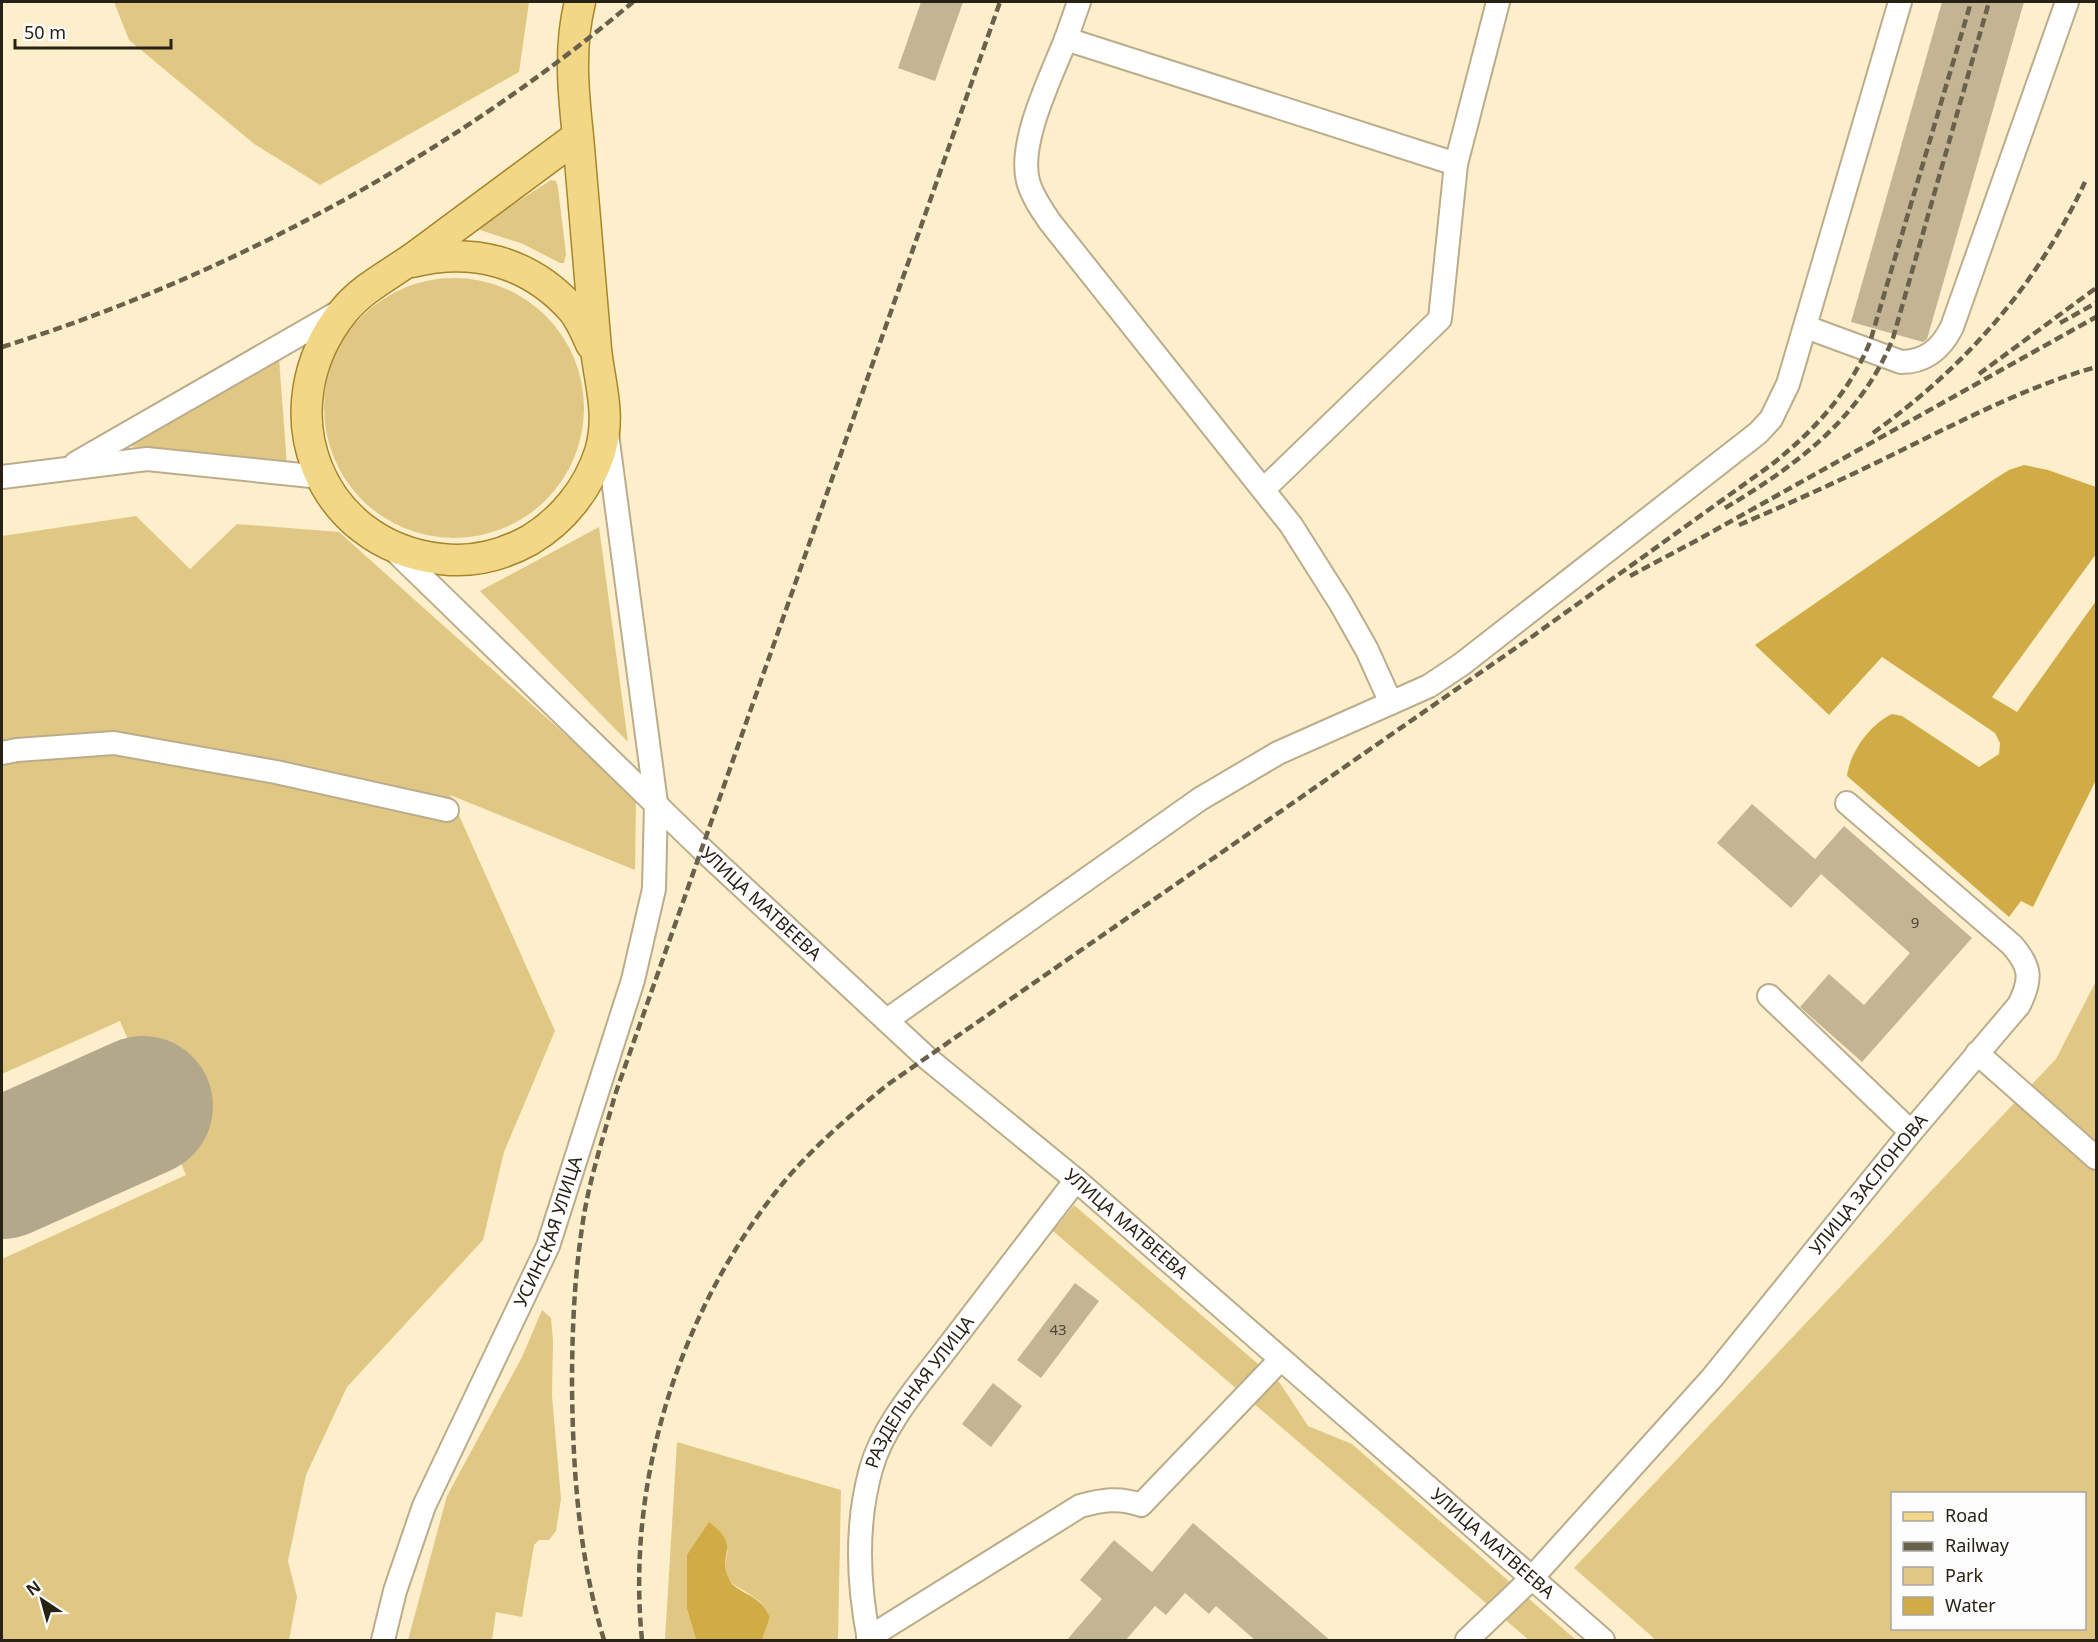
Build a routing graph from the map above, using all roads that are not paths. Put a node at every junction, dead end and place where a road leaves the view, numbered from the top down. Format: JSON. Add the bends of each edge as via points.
{"nodes":[{"id":1,"x":580,"y":2,"type":"edge"},
{"id":2,"x":1079,"y":2,"type":"edge"},
{"id":3,"x":1498,"y":2,"type":"edge"},
{"id":4,"x":1900,"y":2,"type":"edge"},
{"id":5,"x":2067,"y":2,"type":"edge"},
{"id":6,"x":1065,"y":39,"type":"junction"},
{"id":7,"x":578,"y":136,"type":"junction"},
{"id":8,"x":1456,"y":164,"type":"junction"},
{"id":9,"x":404,"y":264,"type":"junction"},
{"id":10,"x":345,"y":309,"type":"junction"},
{"id":11,"x":1806,"y":327,"type":"junction"},
{"id":12,"x":597,"y":354,"type":"junction"},
{"id":13,"x":605,"y":421,"type":"junction"},
{"id":14,"x":67,"y":469,"type":"junction"},
{"id":15,"x":2,"y":477,"type":"edge"},
{"id":16,"x":321,"y":477,"type":"junction"},
{"id":17,"x":1264,"y":489,"type":"junction"},
{"id":18,"x":391,"y":546,"type":"junction"},
{"id":19,"x":1391,"y":703,"type":"junction"},
{"id":20,"x":2,"y":753,"type":"edge"},
{"id":21,"x":656,"y":803,"type":"junction"},
{"id":22,"x":1847,"y":803,"type":"dead end"},
{"id":23,"x":447,"y":810,"type":"dead end"},
{"id":24,"x":1769,"y":996,"type":"dead end"},
{"id":25,"x":887,"y":1020,"type":"junction"},
{"id":26,"x":1977,"y":1053,"type":"junction"},
{"id":27,"x":1911,"y":1132,"type":"junction"},
{"id":28,"x":2097,"y":1158,"type":"edge"},
{"id":29,"x":1076,"y":1180,"type":"junction"},
{"id":30,"x":1281,"y":1359,"type":"junction"},
{"id":31,"x":1532,"y":1579,"type":"junction"},
{"id":32,"x":868,"y":1640,"type":"edge"},
{"id":33,"x":383,"y":1641,"type":"edge"},
{"id":34,"x":1467,"y":1641,"type":"edge"},
{"id":35,"x":1603,"y":1641,"type":"edge"}],
"edges":[{"from":1,"to":7,"type":"main road","via":[[572,50]]},
{"from":2,"to":6,"type":"street"},
{"from":3,"to":8,"type":"street"},
{"from":4,"to":11,"type":"street"},
{"from":5,"to":11,"type":"street","via":[[1952,327],[1942,345],[1917,361],[1901,362]]},
{"from":6,"to":8,"type":"street"},
{"from":6,"to":17,"type":"street","via":[[1025,156],[1028,181],[1038,204]]},
{"from":7,"to":9,"type":"main road"},
{"from":7,"to":12,"type":"main road"},
{"from":8,"to":17,"type":"street","via":[[1440,319]]},
{"from":9,"to":10,"type":"main road"},
{"from":9,"to":12,"type":"main road","via":[[432,257],[462,256],[510,265],[533,276],[572,309]]},
{"from":10,"to":14,"type":"street"},
{"from":10,"to":16,"type":"main road","via":[[324,338],[311,369],[305,404],[308,438]]},
{"from":11,"to":19,"type":"street","via":[[1780,404],[1758,433],[1462,664]]},
{"from":12,"to":13,"type":"main road"},
{"from":13,"to":18,"type":"main road","via":[[600,450],[588,481],[546,531],[518,547],[488,557],[454,561],[422,557]]},
{"from":13,"to":21,"type":"street","name":"УСИНСКАЯ УЛИЦА"},
{"from":14,"to":15,"type":"street"},
{"from":14,"to":16,"type":"street","via":[[147,459]]},
{"from":16,"to":18,"type":"main road","via":[[336,501],[363,529]]},
{"from":17,"to":19,"type":"street","via":[[1341,604]]},
{"from":18,"to":21,"type":"street","name":"УЛИЦА МАТВЕЕВА"},
{"from":19,"to":25,"type":"street","via":[[1278,753],[1217,788]]},
{"from":20,"to":23,"type":"street","via":[[114,743],[276,772]]},
{"from":21,"to":25,"type":"street","name":"УЛИЦА МАТВЕЕВА"},
{"from":21,"to":33,"type":"street","name":"УСИНСКАЯ УЛИЦА","via":[[654,889],[633,980],[548,1246],[424,1506],[395,1591]]},
{"from":22,"to":26,"type":"street","name":"УЛИЦА ЗАСЛОНОВА","via":[[2024,959],[2028,977],[2019,1005]]},
{"from":24,"to":27,"type":"street"},
{"from":25,"to":29,"type":"street","name":"УЛИЦА МАТВЕЕВА","via":[[927,1058]]},
{"from":26,"to":27,"type":"street","name":"УЛИЦА ЗАСЛОНОВА"},
{"from":26,"to":28,"type":"street"},
{"from":27,"to":31,"type":"street","name":"УЛИЦА ЗАСЛОНОВА","via":[[1712,1378]]},
{"from":29,"to":30,"type":"street","name":"УЛИЦА МАТВЕЕВА"},
{"from":29,"to":32,"type":"street","name":"РАЗДЕЛЬНАЯ УЛИЦА","via":[[890,1426],[872,1467],[858,1545]]},
{"from":30,"to":31,"type":"street","name":"УЛИЦА МАТВЕЕВА"},
{"from":30,"to":32,"type":"street","via":[[1141,1505],[1116,1499],[1080,1506]]},
{"from":31,"to":34,"type":"street","name":"УЛИЦА ЗАСЛОНОВА"},
{"from":31,"to":35,"type":"street","name":"УЛИЦА МАТВЕЕВА"}]}
